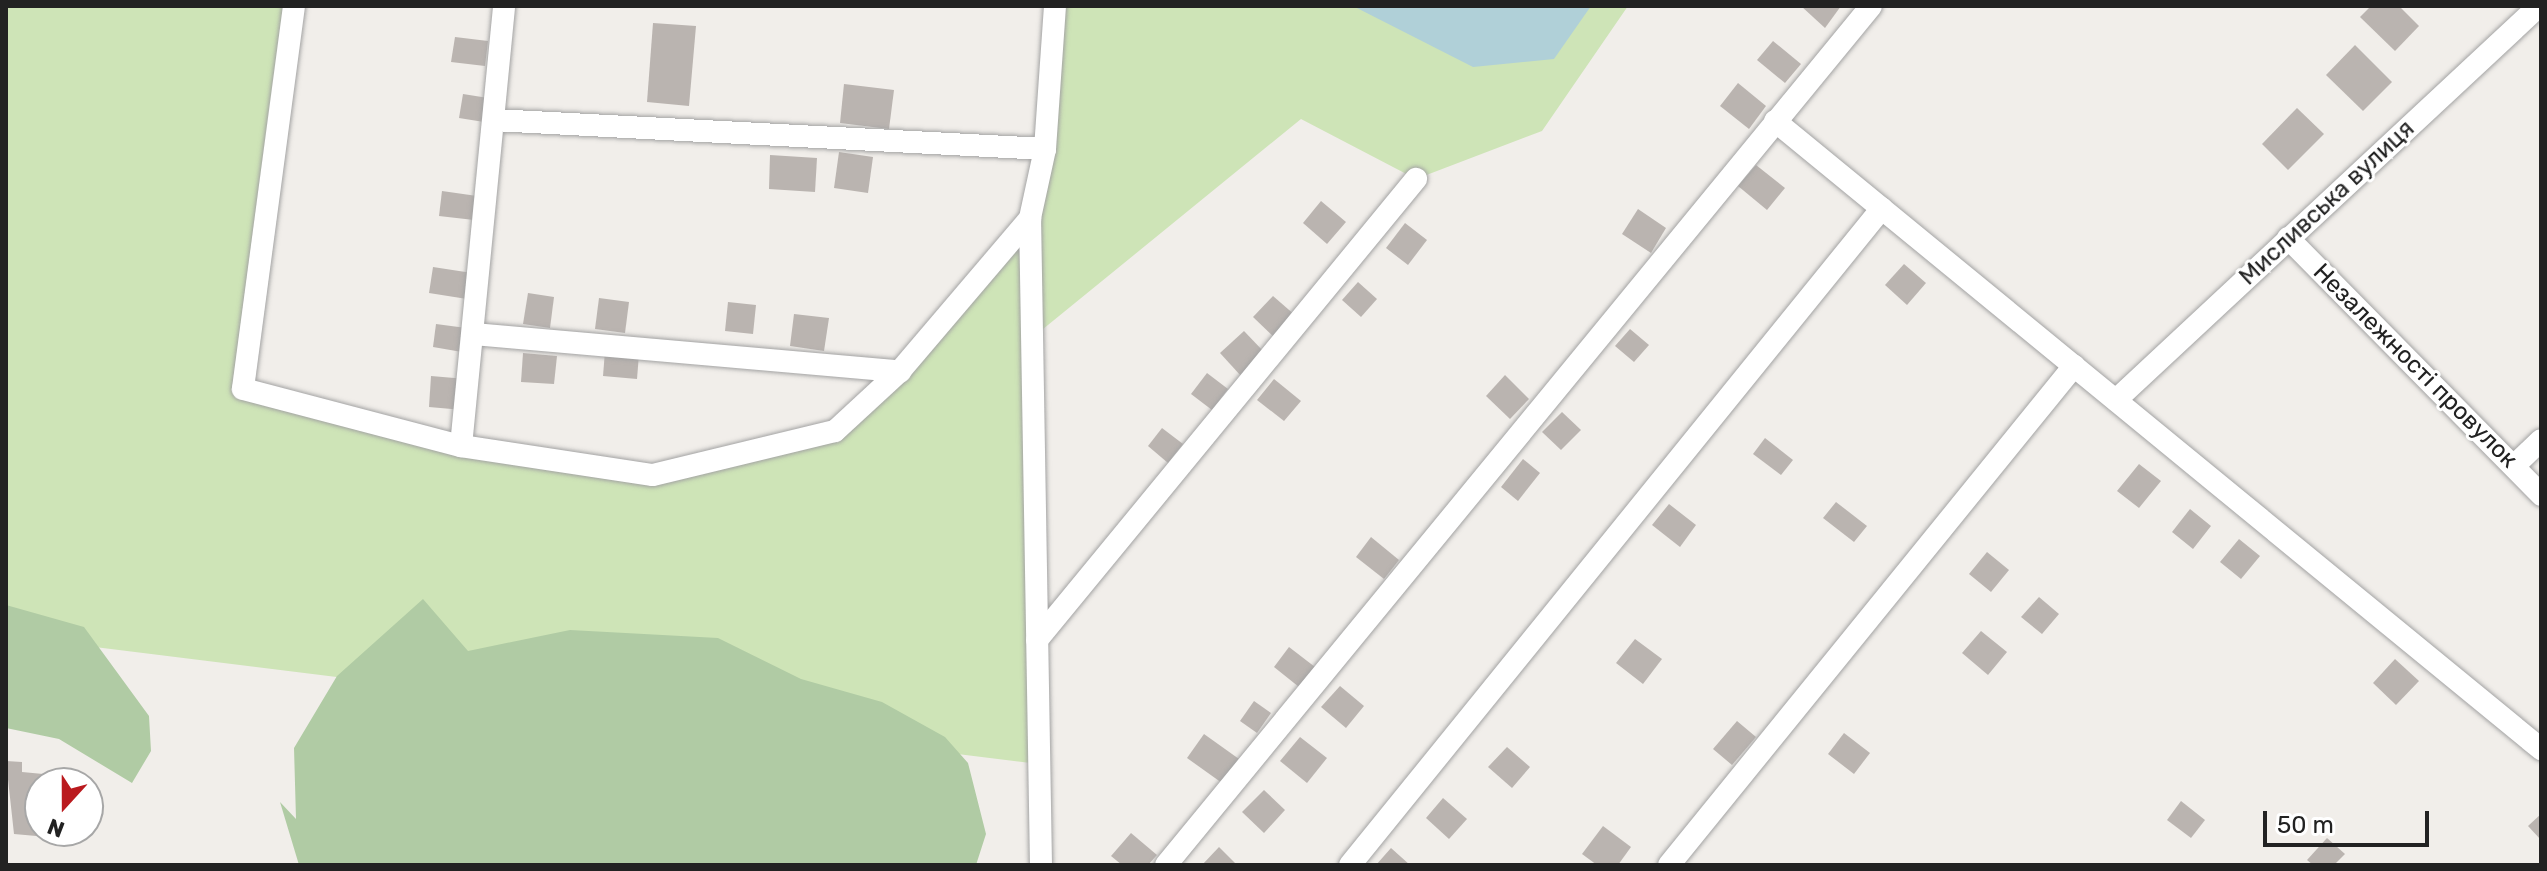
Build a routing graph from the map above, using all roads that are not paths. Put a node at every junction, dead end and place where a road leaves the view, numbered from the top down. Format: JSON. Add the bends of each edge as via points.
{"nodes":[{"id":1,"x":294,"y":6,"type":"edge"},
{"id":2,"x":504,"y":6,"type":"edge"},
{"id":3,"x":1055,"y":6,"type":"edge"},
{"id":4,"x":1871,"y":6,"type":"edge"},
{"id":5,"x":2539,"y":6,"type":"edge"},
{"id":6,"x":494,"y":120,"type":"junction"},
{"id":7,"x":1775,"y":121,"type":"junction"},
{"id":8,"x":1045,"y":149,"type":"junction"},
{"id":9,"x":1416,"y":179,"type":"dead end"},
{"id":10,"x":1882,"y":208,"type":"junction"},
{"id":11,"x":1030,"y":218,"type":"junction"},
{"id":12,"x":2288,"y":238,"type":"junction"},
{"id":13,"x":473,"y":334,"type":"junction"},
{"id":14,"x":2074,"y":366,"type":"junction"},
{"id":15,"x":900,"y":371,"type":"junction"},
{"id":16,"x":2116,"y":400,"type":"junction"},
{"id":17,"x":2541,"y":440,"type":"edge"},
{"id":18,"x":461,"y":446,"type":"junction"},
{"id":19,"x":2514,"y":466,"type":"junction"},
{"id":20,"x":2541,"y":495,"type":"edge"},
{"id":21,"x":1037,"y":640,"type":"junction"},
{"id":22,"x":2541,"y":749,"type":"edge"},
{"id":23,"x":1041,"y":865,"type":"edge"},
{"id":24,"x":1166,"y":865,"type":"edge"},
{"id":25,"x":1350,"y":865,"type":"edge"},
{"id":26,"x":1669,"y":865,"type":"edge"}],
"edges":[{"from":1,"to":18,"type":"street","via":[[243,389]]},
{"from":2,"to":6,"type":"street"},
{"from":3,"to":8,"type":"street"},
{"from":4,"to":7,"type":"street"},
{"from":5,"to":12,"type":"street","name":"Мисливська вулиця"},
{"from":6,"to":8,"type":"street"},
{"from":6,"to":13,"type":"street"},
{"from":7,"to":10,"type":"street"},
{"from":7,"to":24,"type":"street"},
{"from":8,"to":11,"type":"street"},
{"from":9,"to":21,"type":"street"},
{"from":10,"to":14,"type":"street"},
{"from":10,"to":25,"type":"street"},
{"from":11,"to":15,"type":"street"},
{"from":11,"to":21,"type":"street"},
{"from":12,"to":16,"type":"street","name":"Мисливська вулиця"},
{"from":12,"to":19,"type":"street","name":"Незалежності провулок"},
{"from":13,"to":15,"type":"street"},
{"from":13,"to":18,"type":"street"},
{"from":14,"to":16,"type":"street"},
{"from":14,"to":26,"type":"street"},
{"from":15,"to":18,"type":"street","via":[[835,431],[653,475]]},
{"from":16,"to":22,"type":"street"},
{"from":17,"to":19,"type":"street"},
{"from":19,"to":20,"type":"street","name":"Незалежності провулок"},
{"from":21,"to":23,"type":"street"}]}
